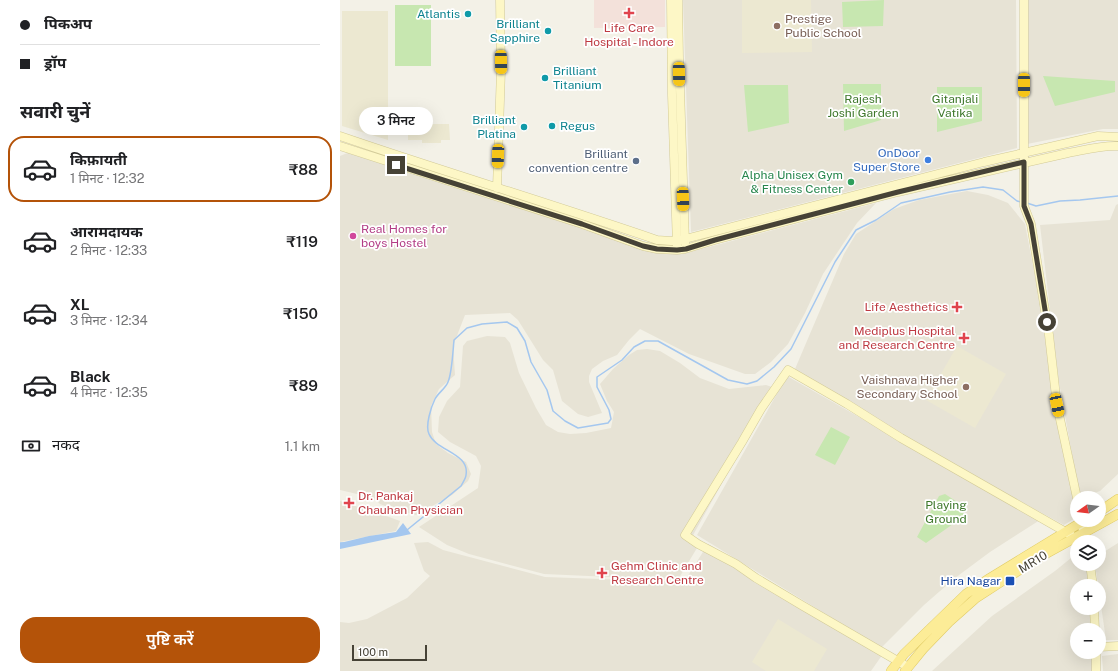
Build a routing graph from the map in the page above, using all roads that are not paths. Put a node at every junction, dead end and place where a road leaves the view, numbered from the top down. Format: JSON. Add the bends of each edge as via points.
{"nodes":[{"id":1,"x":500,"y":0,"type":"edge"},
{"id":2,"x":671,"y":0,"type":"edge"},
{"id":3,"x":678,"y":0,"type":"edge"},
{"id":4,"x":1024,"y":0,"type":"edge"},
{"id":5,"x":340,"y":136,"type":"edge"},
{"id":6,"x":1118,"y":137,"type":"edge"},
{"id":7,"x":340,"y":146,"type":"edge"},
{"id":8,"x":1118,"y":146,"type":"edge"},
{"id":9,"x":1024,"y":153,"type":"junction"},
{"id":10,"x":1024,"y":162,"type":"junction"},
{"id":11,"x":497,"y":188,"type":"junction"},
{"id":12,"x":680,"y":240,"type":"junction"},
{"id":13,"x":681,"y":250,"type":"junction"},
{"id":14,"x":1075,"y":491,"type":"edge"},
{"id":15,"x":1118,"y":499,"type":"edge"},
{"id":16,"x":1106,"y":507,"type":"edge"},
{"id":17,"x":1118,"y":514,"type":"edge"},
{"id":18,"x":1073,"y":527,"type":"edge"},
{"id":19,"x":1066,"y":531,"type":"junction"},
{"id":20,"x":1075,"y":535,"type":"edge"},
{"id":21,"x":1086,"y":535,"type":"edge"},
{"id":22,"x":1070,"y":543,"type":"edge"},
{"id":23,"x":1118,"y":646,"type":"edge"},
{"id":24,"x":1106,"y":647,"type":"edge"},
{"id":25,"x":1096,"y":659,"type":"edge"},
{"id":26,"x":898,"y":662,"type":"junction"},
{"id":27,"x":907,"y":669,"type":"edge"},
{"id":28,"x":891,"y":671,"type":"edge"},
{"id":29,"x":1096,"y":671,"type":"edge"}],
"edges":[{"from":1,"to":11,"type":"main road","via":[[501,70]]},
{"from":2,"to":12,"type":"main road","via":[[672,88]]},
{"from":3,"to":12,"type":"main road"},
{"from":4,"to":9,"type":"main road"},
{"from":5,"to":11,"type":"main road"},
{"from":6,"to":9,"type":"main road","via":[[1098,136]]},
{"from":7,"to":13,"type":"main road","via":[[643,246]]},
{"from":8,"to":10,"type":"main road"},
{"from":9,"to":10,"type":"main road"},
{"from":9,"to":12,"type":"main road"},
{"from":10,"to":13,"type":"main road","via":[[890,194]]},
{"from":10,"to":14,"type":"main road","via":[[1024,206],[1031,224],[1057,405]]},
{"from":11,"to":12,"type":"main road","via":[[657,240]]},
{"from":12,"to":13,"type":"main road"},
{"from":15,"to":16,"type":"main road"},
{"from":17,"to":21,"type":"main road","name":"MR10"},
{"from":18,"to":19,"type":"main road","name":"MR10"},
{"from":19,"to":20,"type":"main road"},
{"from":19,"to":26,"type":"main road","name":"MR10","via":[[966,594]]},
{"from":19,"to":26,"type":"main road","via":[[788,370],[761,409],[685,535]]},
{"from":22,"to":27,"type":"main road","name":"MR10","via":[[1038,558],[976,598],[949,622]]},
{"from":23,"to":24,"type":"main road"},
{"from":25,"to":29,"type":"main road"},
{"from":26,"to":27,"type":"main road"},
{"from":26,"to":28,"type":"main road","name":"MR10"}]}
